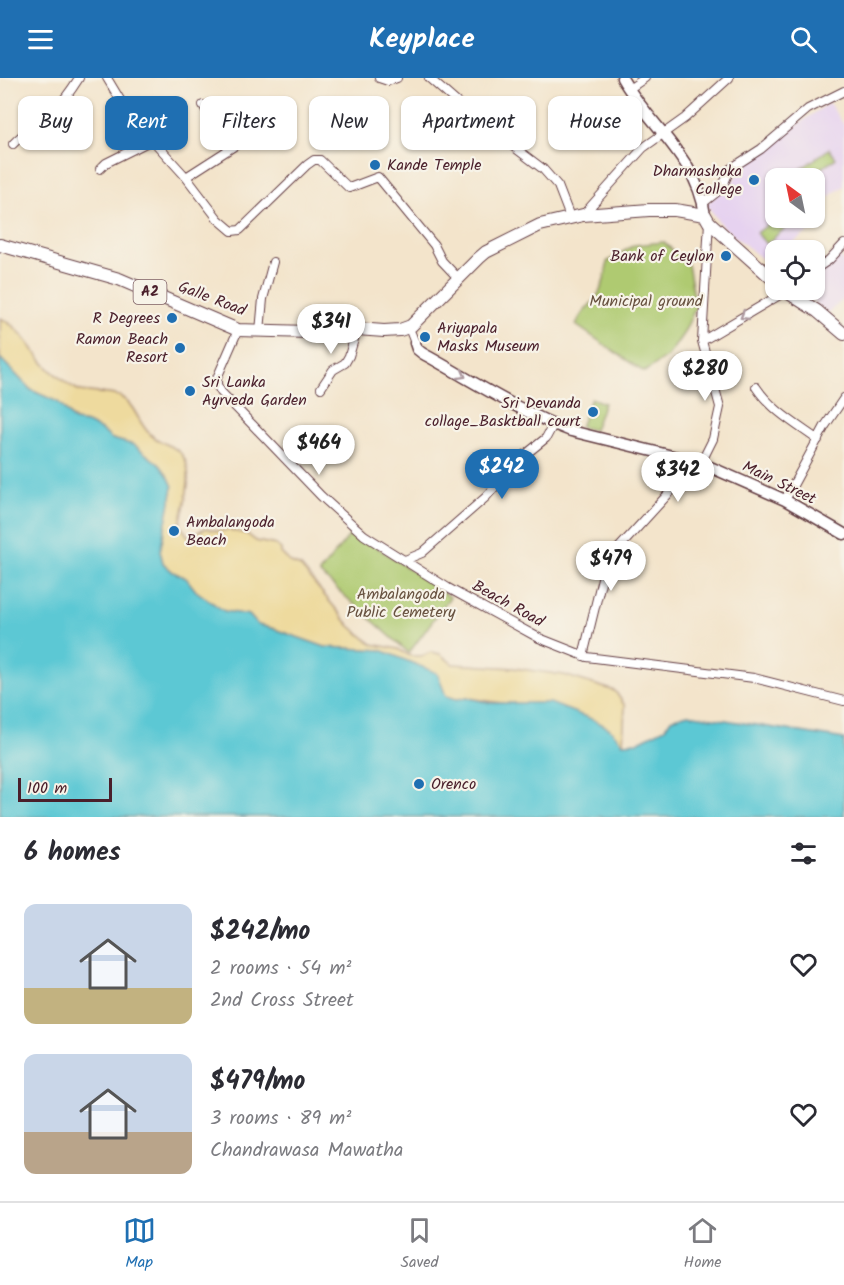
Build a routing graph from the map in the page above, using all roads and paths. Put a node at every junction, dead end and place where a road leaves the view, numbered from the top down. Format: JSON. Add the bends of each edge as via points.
{"nodes":[{"id":1,"x":79,"y":78,"type":"edge"},
{"id":2,"x":107,"y":78,"type":"edge"},
{"id":3,"x":378,"y":78,"type":"edge"},
{"id":4,"x":397,"y":78,"type":"edge"},
{"id":5,"x":429,"y":78,"type":"edge"},
{"id":6,"x":622,"y":78,"type":"edge"},
{"id":7,"x":645,"y":78,"type":"edge"},
{"id":8,"x":729,"y":78,"type":"edge"},
{"id":9,"x":629,"y":89,"type":"junction"},
{"id":10,"x":844,"y":91,"type":"edge"},
{"id":11,"x":117,"y":96,"type":"edge"},
{"id":12,"x":664,"y":133,"type":"junction"},
{"id":13,"x":13,"y":144,"type":"dead end"},
{"id":14,"x":132,"y":150,"type":"edge"},
{"id":15,"x":161,"y":150,"type":"edge"},
{"id":16,"x":227,"y":150,"type":"edge"},
{"id":17,"x":99,"y":169,"type":"dead end"},
{"id":18,"x":186,"y":177,"type":"junction"},
{"id":19,"x":706,"y":213,"type":"junction"},
{"id":20,"x":576,"y":216,"type":"junction"},
{"id":21,"x":844,"y":244,"type":"edge"},
{"id":22,"x":0,"y":245,"type":"edge"},
{"id":23,"x":273,"y":262,"type":"dead end"},
{"id":24,"x":825,"y":263,"type":"edge"},
{"id":25,"x":765,"y":271,"type":"edge"},
{"id":26,"x":458,"y":278,"type":"junction"},
{"id":27,"x":445,"y":292,"type":"junction"},
{"id":28,"x":770,"y":300,"type":"edge"},
{"id":29,"x":801,"y":300,"type":"edge"},
{"id":30,"x":357,"y":329,"type":"junction"},
{"id":31,"x":238,"y":330,"type":"junction"},
{"id":32,"x":260,"y":331,"type":"junction"},
{"id":33,"x":384,"y":331,"type":"junction"},
{"id":34,"x":844,"y":334,"type":"edge"},
{"id":35,"x":413,"y":338,"type":"junction"},
{"id":36,"x":702,"y":341,"type":"junction"},
{"id":37,"x":756,"y":387,"type":"dead end"},
{"id":38,"x":321,"y":388,"type":"dead end"},
{"id":39,"x":844,"y":398,"type":"edge"},
{"id":40,"x":553,"y":424,"type":"junction"},
{"id":41,"x":818,"y":440,"type":"junction"},
{"id":42,"x":689,"y":459,"type":"junction"},
{"id":43,"x":700,"y":463,"type":"junction"},
{"id":44,"x":785,"y":500,"type":"junction"},
{"id":45,"x":844,"y":534,"type":"edge"},
{"id":46,"x":422,"y":553,"type":"junction"},
{"id":47,"x":405,"y":560,"type":"junction"},
{"id":48,"x":419,"y":569,"type":"junction"},
{"id":49,"x":583,"y":656,"type":"junction"},
{"id":50,"x":844,"y":700,"type":"edge"}],
"edges":[{"from":1,"to":13,"type":"street","via":[[54,110]]},
{"from":2,"to":11,"type":"street"},
{"from":3,"to":4,"type":"street"},
{"from":5,"to":20,"type":"street","via":[[543,169]]},
{"from":6,"to":9,"type":"main road"},
{"from":7,"to":9,"type":"street"},
{"from":8,"to":12,"type":"street"},
{"from":9,"to":12,"type":"main road"},
{"from":10,"to":19,"type":"street","via":[[808,109],[730,169]]},
{"from":12,"to":19,"type":"main road","via":[[694,178]]},
{"from":12,"to":20,"type":"street","via":[[643,148]]},
{"from":14,"to":17,"type":"street"},
{"from":15,"to":18,"type":"street"},
{"from":16,"to":18,"type":"street"},
{"from":18,"to":26,"type":"street","via":[[218,219],[236,232],[314,160],[320,160],[349,188],[378,177]]},
{"from":19,"to":20,"type":"highway","name":"Galle Road","number":"A2","via":[[675,210]]},
{"from":19,"to":25,"type":"highway"},
{"from":19,"to":36,"type":"street"},
{"from":20,"to":26,"type":"highway","name":"Galle Road","number":"A2","via":[[540,225],[486,252]]},
{"from":21,"to":24,"type":"street"},
{"from":22,"to":31,"type":"highway","name":"Galle Road","number":"A2","via":[[119,279]]},
{"from":23,"to":32,"type":"street","via":[[262,299]]},
{"from":26,"to":27,"type":"highway","name":"Galle Road","number":"A2"},
{"from":27,"to":33,"type":"highway","name":"Galle Road","number":"A2","via":[[411,326]]},
{"from":27,"to":35,"type":"highway","name":"Galle Road","number":"A2"},
{"from":28,"to":36,"type":"street","one_way":true},
{"from":29,"to":34,"type":"highway"},
{"from":30,"to":32,"type":"highway","name":"Galle Road","number":"A2","via":[[344,333]]},
{"from":30,"to":33,"type":"highway","name":"Galle Road","number":"A2"},
{"from":30,"to":38,"type":"street","via":[[345,363],[333,370]]},
{"from":31,"to":32,"type":"highway","name":"Galle Road","number":"A2"},
{"from":31,"to":47,"type":"street","name":"Beach Road","via":[[217,378],[221,393],[340,515]]},
{"from":33,"to":35,"type":"highway","name":"Galle Road","number":"A2"},
{"from":35,"to":40,"type":"main road","name":"Main Street","one_way":true,"via":[[422,352]]},
{"from":36,"to":43,"type":"street","via":[[720,407],[713,439]]},
{"from":37,"to":41,"type":"street","via":[[787,419]]},
{"from":39,"to":41,"type":"street"},
{"from":40,"to":42,"type":"main road","name":"Main Street"},
{"from":40,"to":46,"type":"street","via":[[546,438]]},
{"from":41,"to":44,"type":"street"},
{"from":42,"to":43,"type":"main road","name":"Main Street"},
{"from":42,"to":49,"type":"street","via":[[671,491],[606,562]]},
{"from":43,"to":44,"type":"main road","name":"Main Street"},
{"from":44,"to":45,"type":"main road","name":"Main Street"},
{"from":46,"to":47,"type":"street"},
{"from":46,"to":48,"type":"street"},
{"from":47,"to":48,"type":"street","name":"Beach Road"},
{"from":48,"to":49,"type":"street","name":"Beach Road","via":[[509,623]]},
{"from":49,"to":50,"type":"street","name":"Beach Road","via":[[754,678]]}]}
